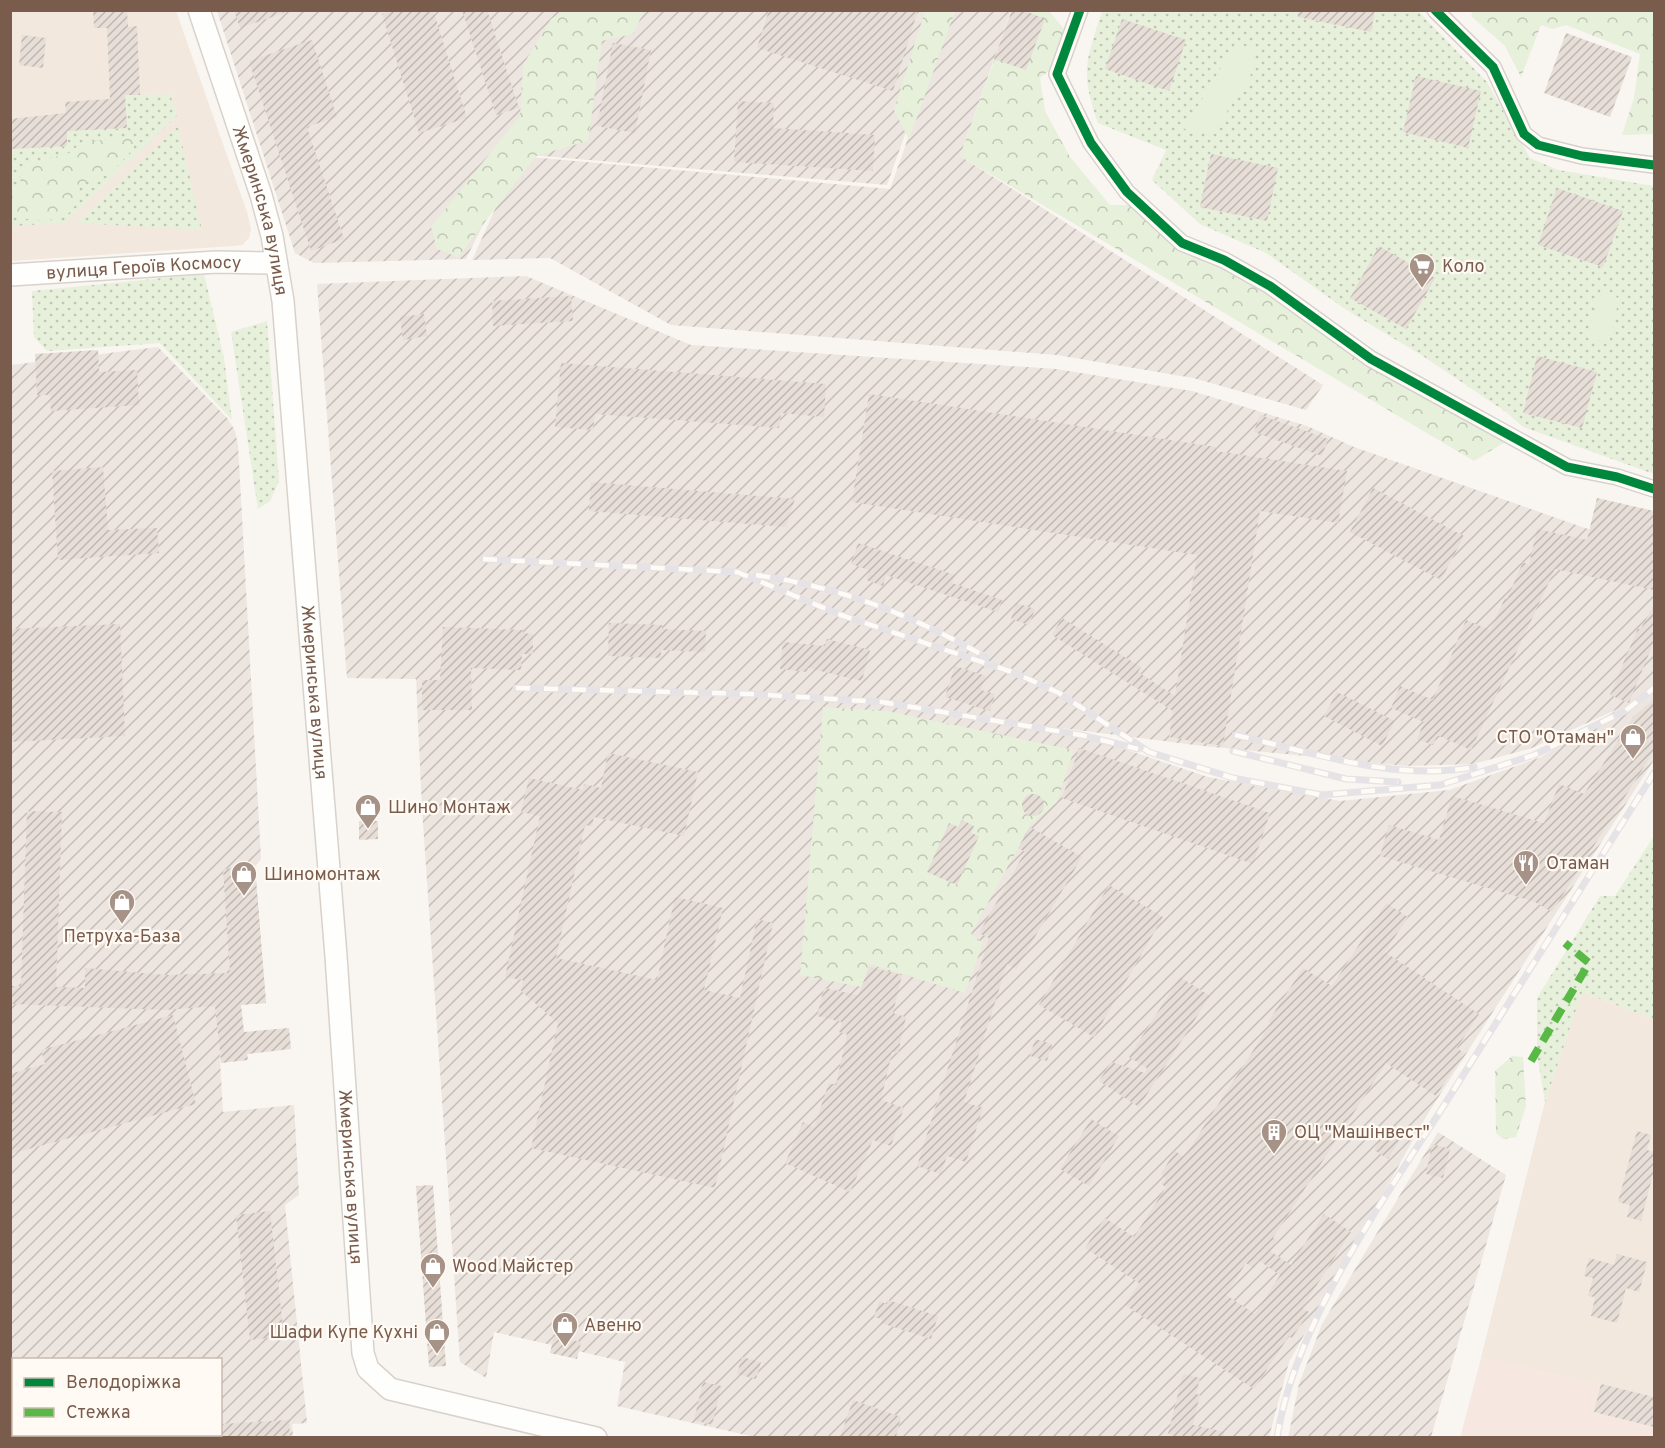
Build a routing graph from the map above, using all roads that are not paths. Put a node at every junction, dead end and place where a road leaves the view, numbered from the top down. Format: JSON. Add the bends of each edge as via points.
{"nodes":[{"id":1,"x":199,"y":10,"type":"edge"},
{"id":2,"x":1080,"y":10,"type":"edge"},
{"id":3,"x":1435,"y":10,"type":"edge"},
{"id":4,"x":1654,"y":165,"type":"edge"},
{"id":5,"x":276,"y":263,"type":"junction"},
{"id":6,"x":10,"y":275,"type":"edge"},
{"id":7,"x":1654,"y":489,"type":"edge"},
{"id":8,"x":596,"y":1437,"type":"edge"}],
"edges":[{"from":1,"to":5,"type":"main road","name":"Жмеринська вулиця","via":[[261,195]]},
{"from":2,"to":7,"type":"street","via":[[1057,74],[1091,143],[1127,192],[1158,223],[1182,243],[1224,260],[1270,286],[1371,359],[1567,467]]},
{"from":3,"to":4,"type":"street","via":[[1492,67],[1524,134],[1538,145],[1582,156]]},
{"from":5,"to":6,"type":"main road","name":"вулиця Героїв Космосу","via":[[216,262]]},
{"from":5,"to":8,"type":"main road","name":"Жмеринська вулиця","via":[[283,301],[336,956],[363,1353],[368,1369],[390,1389]]}]}
